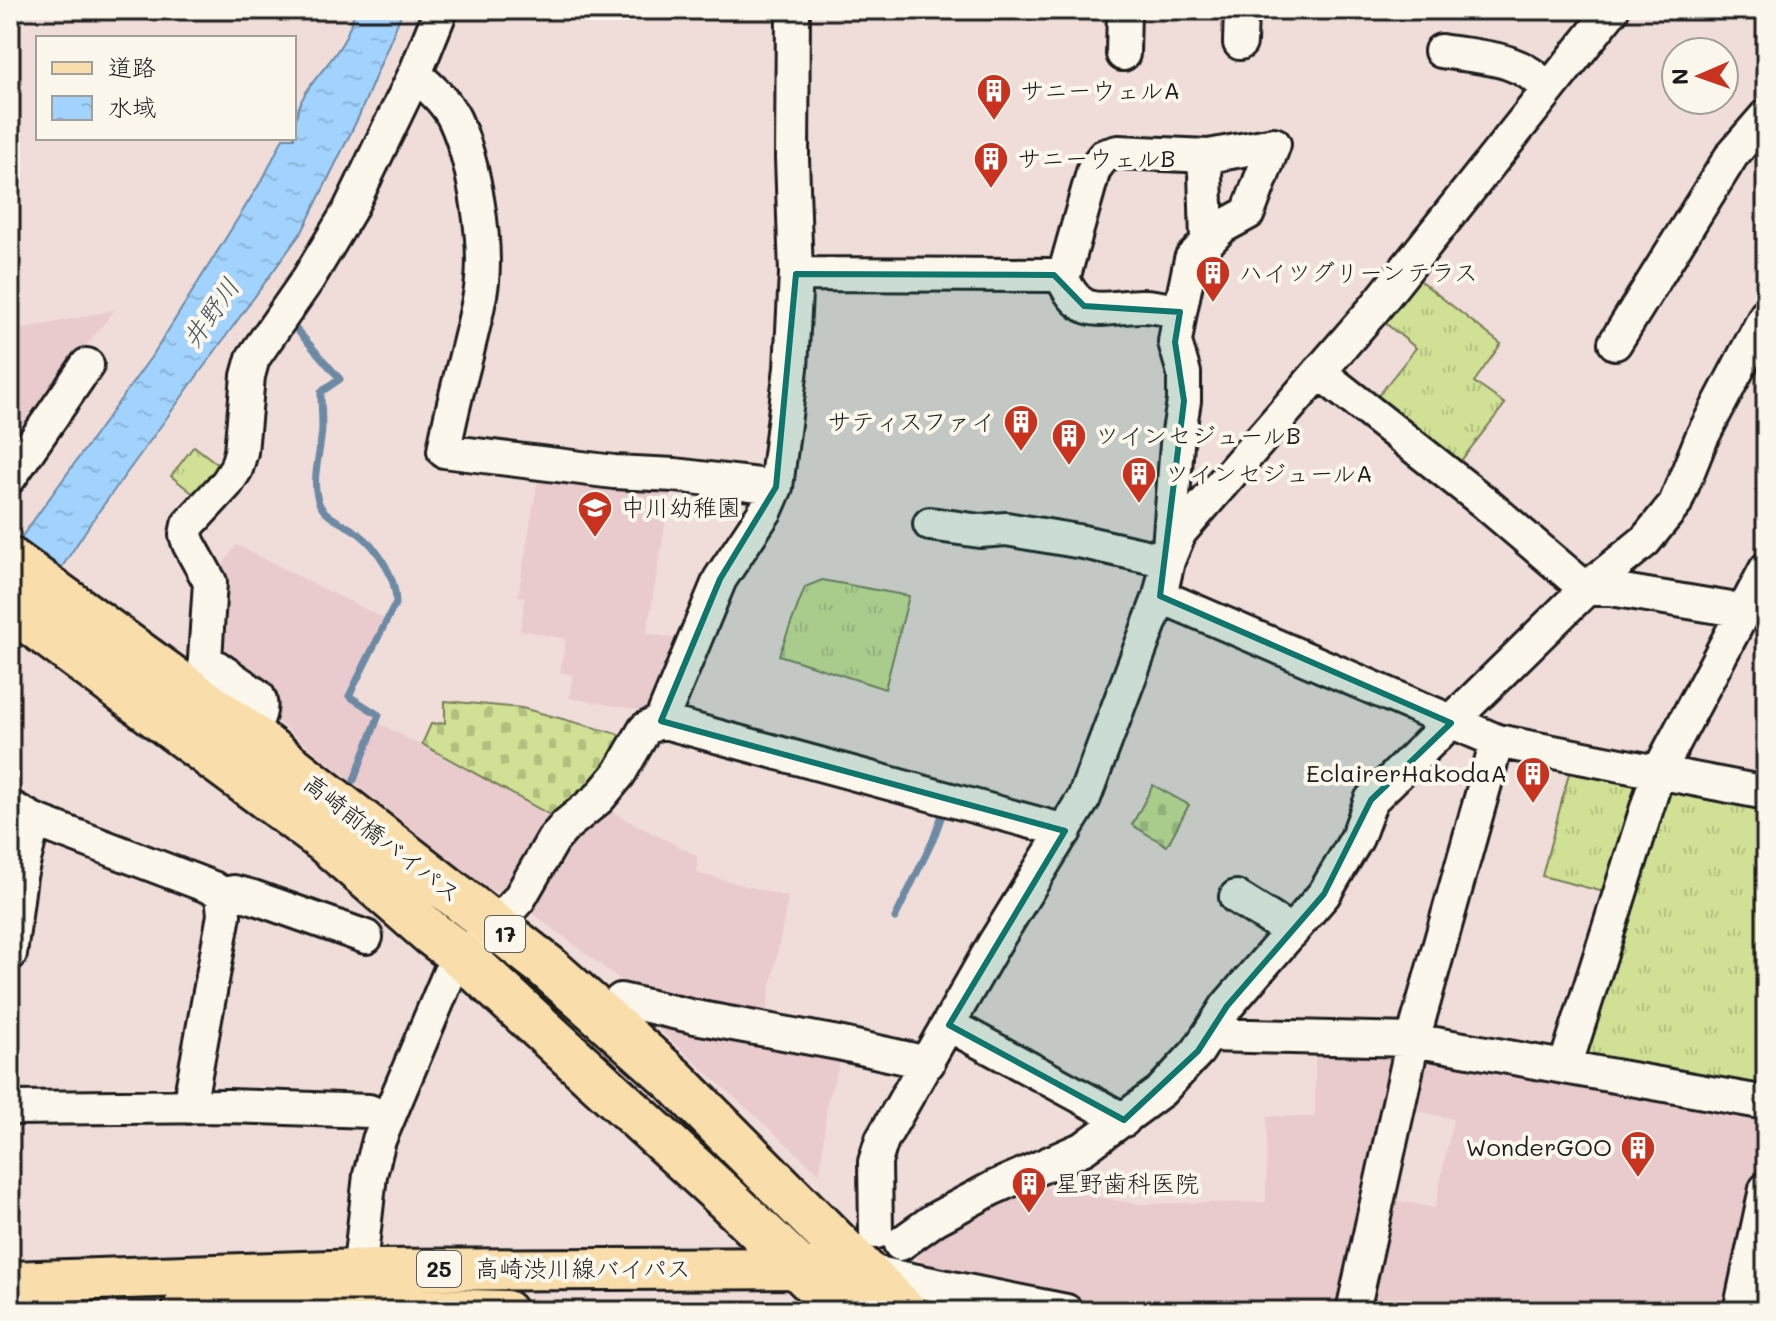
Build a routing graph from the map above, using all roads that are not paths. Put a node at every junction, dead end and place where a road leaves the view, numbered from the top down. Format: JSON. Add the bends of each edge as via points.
{"nodes":[{"id":1,"x":441,"y":10,"type":"edge"},
{"id":2,"x":793,"y":10,"type":"edge"},
{"id":3,"x":1124,"y":10,"type":"edge"},
{"id":4,"x":1241,"y":10,"type":"edge"},
{"id":5,"x":1612,"y":10,"type":"edge"},
{"id":6,"x":1240,"y":43,"type":"dead end"},
{"id":7,"x":1441,"y":51,"type":"dead end"},
{"id":8,"x":1123,"y":54,"type":"dead end"},
{"id":9,"x":415,"y":74,"type":"junction"},
{"id":10,"x":1548,"y":89,"type":"junction"},
{"id":11,"x":1766,"y":116,"type":"edge"},
{"id":12,"x":1197,"y":156,"type":"junction"},
{"id":13,"x":1207,"y":242,"type":"junction"},
{"id":14,"x":796,"y":274,"type":"junction"},
{"id":15,"x":1063,"y":279,"type":"junction"},
{"id":16,"x":1180,"y":312,"type":"junction"},
{"id":17,"x":1766,"y":315,"type":"edge"},
{"id":18,"x":1615,"y":343,"type":"dead end"},
{"id":19,"x":87,"y":365,"type":"dead end"},
{"id":20,"x":1319,"y":372,"type":"junction"},
{"id":21,"x":10,"y":477,"type":"edge"},
{"id":22,"x":776,"y":487,"type":"junction"},
{"id":23,"x":930,"y":524,"type":"dead end"},
{"id":24,"x":10,"y":560,"type":"edge"},
{"id":25,"x":1168,"y":561,"type":"junction"},
{"id":26,"x":1766,"y":569,"type":"edge"},
{"id":27,"x":1586,"y":589,"type":"junction"},
{"id":28,"x":1160,"y":596,"type":"junction"},
{"id":29,"x":10,"y":607,"type":"edge"},
{"id":30,"x":1743,"y":611,"type":"junction"},
{"id":31,"x":57,"y":617,"type":"junction"},
{"id":32,"x":661,"y":721,"type":"junction"},
{"id":33,"x":1451,"y":723,"type":"junction"},
{"id":34,"x":249,"y":734,"type":"junction"},
{"id":35,"x":1497,"y":741,"type":"junction"},
{"id":36,"x":1658,"y":773,"type":"junction"},
{"id":37,"x":1766,"y":793,"type":"edge"},
{"id":38,"x":22,"y":813,"type":"edge"},
{"id":39,"x":1065,"y":831,"type":"junction"},
{"id":40,"x":222,"y":894,"type":"junction"},
{"id":41,"x":1236,"y":897,"type":"dead end"},
{"id":42,"x":494,"y":926,"type":"junction"},
{"id":43,"x":1292,"y":932,"type":"junction"},
{"id":44,"x":366,"y":937,"type":"dead end"},
{"id":45,"x":10,"y":954,"type":"edge"},
{"id":46,"x":464,"y":958,"type":"junction"},
{"id":47,"x":604,"y":1016,"type":"junction"},
{"id":48,"x":949,"y":1025,"type":"junction"},
{"id":49,"x":1209,"y":1035,"type":"junction"},
{"id":50,"x":1413,"y":1040,"type":"junction"},
{"id":51,"x":928,"y":1063,"type":"junction"},
{"id":52,"x":1565,"y":1067,"type":"junction"},
{"id":53,"x":1766,"y":1103,"type":"edge"},
{"id":54,"x":189,"y":1107,"type":"junction"},
{"id":55,"x":10,"y":1108,"type":"edge"},
{"id":56,"x":387,"y":1119,"type":"junction"},
{"id":57,"x":1124,"y":1120,"type":"junction"},
{"id":58,"x":1766,"y":1189,"type":"edge"},
{"id":59,"x":737,"y":1211,"type":"junction"},
{"id":60,"x":881,"y":1249,"type":"junction"},
{"id":61,"x":1758,"y":1263,"type":"edge"},
{"id":62,"x":797,"y":1267,"type":"junction"},
{"id":63,"x":720,"y":1269,"type":"junction"},
{"id":64,"x":10,"y":1282,"type":"edge"},
{"id":65,"x":356,"y":1296,"type":"edge"},
{"id":66,"x":182,"y":1311,"type":"edge"},
{"id":67,"x":506,"y":1311,"type":"edge"},
{"id":68,"x":843,"y":1311,"type":"edge"},
{"id":69,"x":904,"y":1311,"type":"edge"},
{"id":70,"x":1066,"y":1311,"type":"edge"},
{"id":71,"x":1353,"y":1311,"type":"edge"},
{"id":72,"x":1740,"y":1311,"type":"edge"}],
"edges":[{"from":1,"to":9,"type":"street"},
{"from":2,"to":14,"type":"street"},
{"from":3,"to":8,"type":"street"},
{"from":4,"to":6,"type":"street"},
{"from":5,"to":10,"type":"street"},
{"from":7,"to":10,"type":"street","via":[[1518,65]]},
{"from":9,"to":22,"type":"street","via":[[455,120],[480,228],[481,286],[444,451]]},
{"from":9,"to":34,"type":"street","via":[[343,222],[253,358],[236,469],[188,525],[189,544],[210,582],[205,659],[262,702]]},
{"from":10,"to":20,"type":"street"},
{"from":11,"to":18,"type":"street","via":[[1732,155]]},
{"from":12,"to":13,"type":"street","via":[[1205,171]]},
{"from":12,"to":13,"type":"street","via":[[1274,144],[1248,213]]},
{"from":12,"to":15,"type":"street","via":[[1104,156],[1094,169]]},
{"from":13,"to":16,"type":"street","via":[[1191,259]]},
{"from":14,"to":15,"type":"street"},
{"from":14,"to":22,"type":"street"},
{"from":15,"to":16,"type":"street","via":[[1070,293],[1095,310],[1143,306]]},
{"from":16,"to":25,"type":"street","via":[[1175,342],[1184,373],[1184,401]]},
{"from":17,"to":27,"type":"street","via":[[1702,437],[1675,504],[1645,541]]},
{"from":19,"to":21,"type":"street"},
{"from":20,"to":25,"type":"street","via":[[1180,532]]},
{"from":20,"to":27,"type":"street"},
{"from":22,"to":32,"type":"street","via":[[720,579]]},
{"from":23,"to":25,"type":"street","via":[[1006,529]]},
{"from":24,"to":31,"type":"highway","name":"高崎前橋バイパス","number":"17"},
{"from":25,"to":28,"type":"street"},
{"from":26,"to":30,"type":"street"},
{"from":27,"to":30,"type":"street"},
{"from":27,"to":33,"type":"street"},
{"from":28,"to":33,"type":"street"},
{"from":28,"to":39,"type":"street","via":[[1096,769]]},
{"from":29,"to":31,"type":"highway","name":"高崎前橋バイパス","number":"17"},
{"from":30,"to":36,"type":"street"},
{"from":31,"to":34,"type":"highway","name":"高崎前橋バイパス","number":"17"},
{"from":31,"to":46,"type":"highway","name":"高崎前橋バイパス","number":"17"},
{"from":32,"to":39,"type":"street"},
{"from":32,"to":42,"type":"street","via":[[645,729],[619,774],[553,840],[519,899]]},
{"from":33,"to":35,"type":"street"},
{"from":33,"to":43,"type":"street","via":[[1371,800],[1357,838],[1324,894]]},
{"from":34,"to":42,"type":"highway","name":"高崎前橋バイパス","number":"17"},
{"from":35,"to":36,"type":"street"},
{"from":35,"to":50,"type":"street"},
{"from":36,"to":37,"type":"street"},
{"from":36,"to":52,"type":"street"},
{"from":38,"to":40,"type":"street"},
{"from":38,"to":45,"type":"street"},
{"from":39,"to":48,"type":"street"},
{"from":40,"to":44,"type":"street","via":[[253,897]]},
{"from":40,"to":54,"type":"street","via":[[224,915]]},
{"from":41,"to":43,"type":"street"},
{"from":42,"to":46,"type":"street"},
{"from":42,"to":47,"type":"highway","name":"高崎前橋バイパス","number":"17"},
{"from":43,"to":49,"type":"street","via":[[1227,1006]]},
{"from":46,"to":56,"type":"street","via":[[449,974]]},
{"from":46,"to":59,"type":"highway","name":"高崎前橋バイパス","number":"17"},
{"from":47,"to":51,"type":"street","via":[[621,1000]]},
{"from":47,"to":60,"type":"highway","name":"高崎前橋バイパス","number":"17","via":[[779,1187]]},
{"from":48,"to":51,"type":"street"},
{"from":48,"to":57,"type":"street"},
{"from":49,"to":50,"type":"street"},
{"from":49,"to":57,"type":"street","via":[[1161,1091]]},
{"from":50,"to":52,"type":"street"},
{"from":50,"to":71,"type":"street"},
{"from":51,"to":60,"type":"street","via":[[882,1140],[875,1162]]},
{"from":52,"to":53,"type":"street"},
{"from":54,"to":55,"type":"street"},
{"from":54,"to":56,"type":"street","via":[[369,1111]]},
{"from":56,"to":65,"type":"street","via":[[370,1175]]},
{"from":57,"to":60,"type":"street","via":[[1084,1148],[993,1188]]},
{"from":58,"to":61,"type":"street"},
{"from":59,"to":62,"type":"highway","name":"高崎前橋バイパス","number":"17"},
{"from":59,"to":63,"type":"main road","via":[[736,1252]]},
{"from":60,"to":62,"type":"main road","name":"高崎渋川線バイパス","number":"25"},
{"from":60,"to":69,"type":"highway","name":"高崎前橋バイパス","number":"17"},
{"from":60,"to":70,"type":"street"},
{"from":61,"to":72,"type":"street"},
{"from":62,"to":63,"type":"main road","name":"高崎渋川線バイパス","number":"25"},
{"from":62,"to":68,"type":"highway","name":"高崎前橋バイパス","number":"17"},
{"from":63,"to":65,"type":"main road","name":"高崎渋川線バイパス","number":"25"},
{"from":64,"to":65,"type":"main road","name":"高崎渋川線バイパス","number":"25"},
{"from":65,"to":66,"type":"main road","name":"高崎渋川線バイパス","number":"25"},
{"from":65,"to":67,"type":"main road","name":"高崎渋川線バイパス","number":"25"}]}
